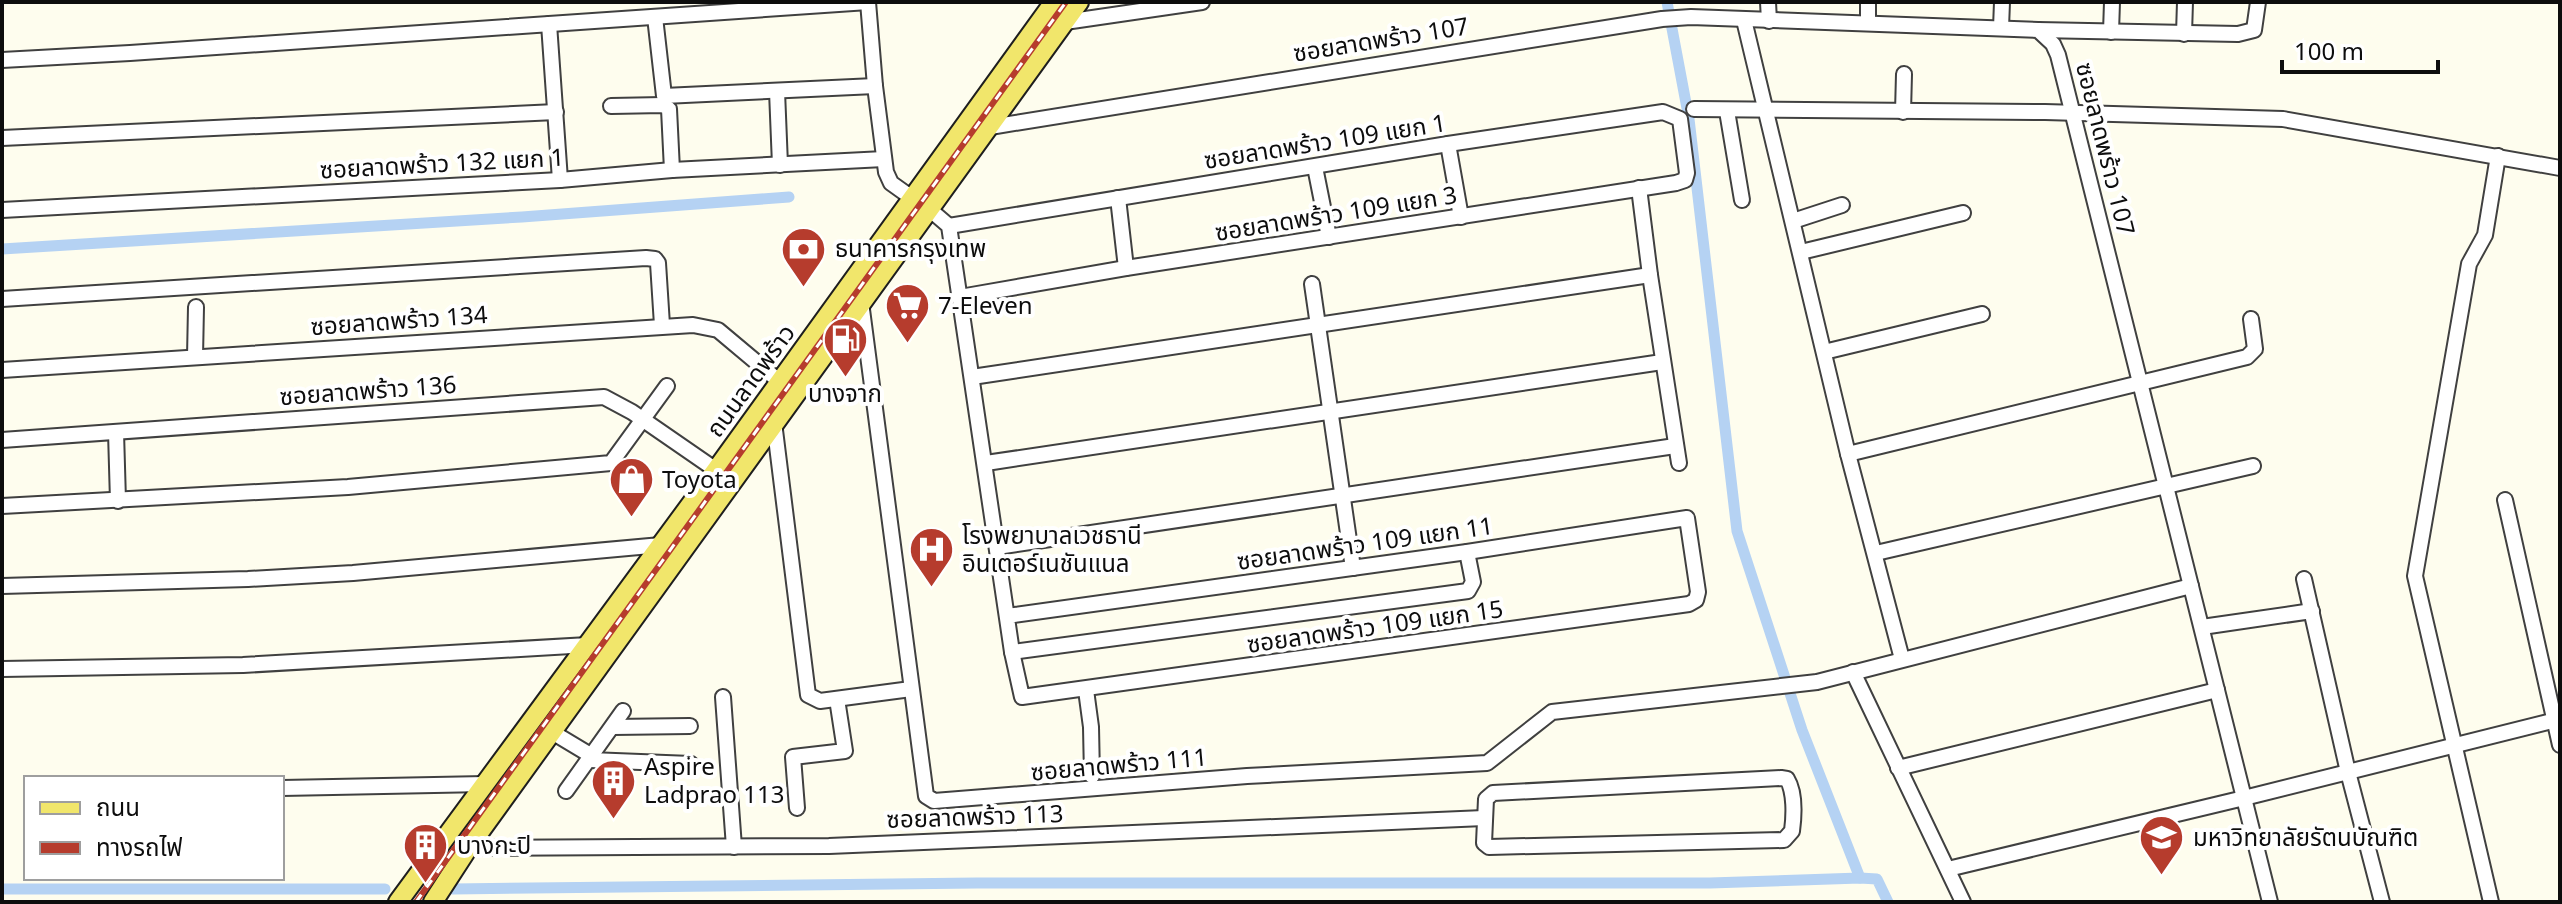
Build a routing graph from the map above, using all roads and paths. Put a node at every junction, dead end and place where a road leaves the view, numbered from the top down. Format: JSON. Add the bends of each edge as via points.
{"nodes":[{"id":1,"x":868,"y":2,"type":"edge"},
{"id":2,"x":1054,"y":2,"type":"edge"},
{"id":3,"x":1079,"y":2,"type":"edge"},
{"id":4,"x":1202,"y":2,"type":"edge"},
{"id":5,"x":1768,"y":2,"type":"edge"},
{"id":6,"x":1868,"y":2,"type":"edge"},
{"id":7,"x":2002,"y":2,"type":"edge"},
{"id":8,"x":2112,"y":2,"type":"edge"},
{"id":9,"x":2185,"y":2,"type":"edge"},
{"id":10,"x":2258,"y":2,"type":"edge"},
{"id":11,"x":655,"y":17,"type":"junction"},
{"id":12,"x":1744,"y":20,"type":"junction"},
{"id":13,"x":1769,"y":21,"type":"junction"},
{"id":14,"x":1065,"y":22,"type":"junction"},
{"id":15,"x":1868,"y":22,"type":"junction"},
{"id":16,"x":549,"y":24,"type":"junction"},
{"id":17,"x":2001,"y":28,"type":"junction"},
{"id":18,"x":2038,"y":30,"type":"junction"},
{"id":19,"x":2111,"y":32,"type":"junction"},
{"id":20,"x":2184,"y":34,"type":"junction"},
{"id":21,"x":2,"y":60,"type":"edge"},
{"id":22,"x":1904,"y":74,"type":"dead end"},
{"id":23,"x":875,"y":86,"type":"junction"},
{"id":24,"x":777,"y":91,"type":"junction"},
{"id":25,"x":611,"y":106,"type":"dead end"},
{"id":26,"x":1694,"y":109,"type":"dead end"},
{"id":27,"x":1727,"y":111,"type":"junction"},
{"id":28,"x":1767,"y":111,"type":"junction"},
{"id":29,"x":556,"y":112,"type":"junction"},
{"id":30,"x":1903,"y":112,"type":"junction"},
{"id":31,"x":2075,"y":114,"type":"junction"},
{"id":32,"x":990,"y":127,"type":"junction"},
{"id":33,"x":2,"y":138,"type":"edge"},
{"id":34,"x":1448,"y":144,"type":"junction"},
{"id":35,"x":1685,"y":146,"type":"joint"},
{"id":36,"x":2498,"y":156,"type":"junction"},
{"id":37,"x":884,"y":159,"type":"junction"},
{"id":38,"x":780,"y":165,"type":"junction"},
{"id":39,"x":1315,"y":167,"type":"junction"},
{"id":40,"x":2560,"y":168,"type":"edge"},
{"id":41,"x":672,"y":170,"type":"junction"},
{"id":42,"x":560,"y":180,"type":"junction"},
{"id":43,"x":1639,"y":188,"type":"junction"},
{"id":44,"x":1118,"y":198,"type":"junction"},
{"id":45,"x":1742,"y":200,"type":"dead end"},
{"id":46,"x":920,"y":203,"type":"junction"},
{"id":47,"x":1842,"y":205,"type":"dead end"},
{"id":48,"x":2,"y":210,"type":"edge"},
{"id":49,"x":1963,"y":213,"type":"dead end"},
{"id":50,"x":1461,"y":217,"type":"junction"},
{"id":51,"x":1793,"y":221,"type":"junction"},
{"id":52,"x":949,"y":226,"type":"junction"},
{"id":53,"x":1329,"y":237,"type":"junction"},
{"id":54,"x":1801,"y":252,"type":"junction"},
{"id":55,"x":1126,"y":268,"type":"junction"},
{"id":56,"x":1650,"y":275,"type":"junction"},
{"id":57,"x":1312,"y":284,"type":"dead end"},
{"id":58,"x":960,"y":297,"type":"junction"},
{"id":59,"x":2,"y":299,"type":"edge"},
{"id":60,"x":861,"y":302,"type":"junction"},
{"id":61,"x":196,"y":307,"type":"dead end"},
{"id":62,"x":1982,"y":314,"type":"dead end"},
{"id":63,"x":2251,"y":319,"type":"dead end"},
{"id":64,"x":1319,"y":324,"type":"junction"},
{"id":65,"x":662,"y":325,"type":"junction"},
{"id":66,"x":1824,"y":352,"type":"junction"},
{"id":67,"x":195,"y":357,"type":"junction"},
{"id":68,"x":1662,"y":362,"type":"junction"},
{"id":69,"x":2,"y":370,"type":"edge"},
{"id":70,"x":972,"y":377,"type":"junction"},
{"id":71,"x":780,"y":382,"type":"junction"},
{"id":72,"x":2141,"y":384,"type":"junction"},
{"id":73,"x":667,"y":386,"type":"dead end"},
{"id":74,"x":1330,"y":412,"type":"junction"},
{"id":75,"x":644,"y":420,"type":"junction"},
{"id":76,"x":774,"y":422,"type":"junction"},
{"id":77,"x":116,"y":432,"type":"junction"},
{"id":78,"x":2,"y":440,"type":"edge"},
{"id":79,"x":1675,"y":446,"type":"junction"},
{"id":80,"x":1848,"y":454,"type":"junction"},
{"id":81,"x":986,"y":463,"type":"junction"},
{"id":82,"x":1679,"y":463,"type":"dead end"},
{"id":83,"x":2253,"y":466,"type":"dead end"},
{"id":84,"x":716,"y":470,"type":"junction"},
{"id":85,"x":2165,"y":487,"type":"junction"},
{"id":86,"x":1343,"y":495,"type":"junction"},
{"id":87,"x":2505,"y":500,"type":"dead end"},
{"id":88,"x":118,"y":501,"type":"junction"},
{"id":89,"x":2,"y":506,"type":"edge"},
{"id":90,"x":661,"y":545,"type":"junction"},
{"id":91,"x":997,"y":547,"type":"junction"},
{"id":92,"x":1467,"y":552,"type":"junction"},
{"id":93,"x":1876,"y":553,"type":"junction"},
{"id":94,"x":1693,"y":559,"type":"joint"},
{"id":95,"x":1353,"y":568,"type":"junction"},
{"id":96,"x":2304,"y":579,"type":"dead end"},
{"id":97,"x":2,"y":586,"type":"edge"},
{"id":98,"x":2191,"y":586,"type":"junction"},
{"id":99,"x":2312,"y":611,"type":"junction"},
{"id":100,"x":1007,"y":616,"type":"junction"},
{"id":101,"x":2202,"y":627,"type":"junction"},
{"id":102,"x":588,"y":645,"type":"junction"},
{"id":103,"x":1012,"y":652,"type":"junction"},
{"id":104,"x":1902,"y":659,"type":"junction"},
{"id":105,"x":2,"y":669,"type":"edge"},
{"id":106,"x":1853,"y":672,"type":"junction"},
{"id":107,"x":911,"y":689,"type":"junction"},
{"id":108,"x":1086,"y":690,"type":"junction"},
{"id":109,"x":2217,"y":690,"type":"junction"},
{"id":110,"x":723,"y":697,"type":"dead end"},
{"id":111,"x":837,"y":699,"type":"junction"},
{"id":112,"x":623,"y":711,"type":"dead end"},
{"id":113,"x":2557,"y":719,"type":"edge"},
{"id":114,"x":690,"y":726,"type":"dead end"},
{"id":115,"x":613,"y":727,"type":"junction"},
{"id":116,"x":552,"y":732,"type":"junction"},
{"id":117,"x":2453,"y":745,"type":"junction"},
{"id":118,"x":2560,"y":745,"type":"edge"},
{"id":119,"x":591,"y":758,"type":"junction"},
{"id":120,"x":691,"y":764,"type":"dead end"},
{"id":121,"x":1898,"y":768,"type":"junction"},
{"id":122,"x":2348,"y":772,"type":"junction"},
{"id":123,"x":1092,"y":776,"type":"dead end"},
{"id":124,"x":485,"y":784,"type":"junction"},
{"id":125,"x":284,"y":788,"type":"edge"},
{"id":126,"x":566,"y":791,"type":"dead end"},
{"id":127,"x":2244,"y":798,"type":"junction"},
{"id":128,"x":797,"y":808,"type":"dead end"},
{"id":129,"x":1484,"y":818,"type":"junction"},
{"id":130,"x":734,"y":847,"type":"junction"},
{"id":131,"x":468,"y":848,"type":"junction"},
{"id":132,"x":456,"y":865,"type":"junction"},
{"id":133,"x":1948,"y":869,"type":"junction"},
{"id":134,"x":399,"y":901,"type":"edge"},
{"id":135,"x":424,"y":902,"type":"edge"},
{"id":136,"x":433,"y":902,"type":"edge"},
{"id":137,"x":1963,"y":902,"type":"edge"},
{"id":138,"x":2270,"y":902,"type":"edge"},
{"id":139,"x":2382,"y":902,"type":"edge"},
{"id":140,"x":2491,"y":902,"type":"edge"}],
"edges":[{"from":1,"to":11,"type":"street"},
{"from":1,"to":23,"type":"street"},
{"from":2,"to":46,"type":"main road","name":"ถนนลาดพร้าว"},
{"from":3,"to":14,"type":"main road","name":"ถนนลาดพร้าว"},
{"from":4,"to":14,"type":"street"},
{"from":5,"to":13,"type":"street"},
{"from":6,"to":15,"type":"street"},
{"from":7,"to":17,"type":"street"},
{"from":8,"to":19,"type":"street"},
{"from":9,"to":20,"type":"street"},
{"from":10,"to":20,"type":"street","via":[[2256,26],[2250,32]]},
{"from":11,"to":16,"type":"street"},
{"from":11,"to":24,"type":"street","via":[[664,96]]},
{"from":12,"to":13,"type":"street","name":"ซอยลาดพร้าว 107"},
{"from":12,"to":28,"type":"street"},
{"from":12,"to":32,"type":"street","name":"ซอยลาดพร้าว 107","via":[[1662,19]]},
{"from":13,"to":15,"type":"street","name":"ซอยลาดพร้าว 107"},
{"from":14,"to":32,"type":"main road","name":"ถนนลาดพร้าว"},
{"from":15,"to":17,"type":"street","name":"ซอยลาดพร้าว 107"},
{"from":16,"to":21,"type":"street"},
{"from":16,"to":29,"type":"street"},
{"from":17,"to":18,"type":"street","name":"ซอยลาดพร้าว 107"},
{"from":18,"to":19,"type":"street"},
{"from":18,"to":31,"type":"street","name":"ซอยลาดพร้าว 107","via":[[2058,55]]},
{"from":19,"to":20,"type":"street"},
{"from":22,"to":30,"type":"street"},
{"from":23,"to":24,"type":"street"},
{"from":23,"to":37,"type":"street"},
{"from":24,"to":38,"type":"street"},
{"from":25,"to":41,"type":"street","via":[[669,109]]},
{"from":26,"to":27,"type":"street"},
{"from":27,"to":28,"type":"street"},
{"from":27,"to":45,"type":"street"},
{"from":28,"to":30,"type":"street"},
{"from":28,"to":51,"type":"street"},
{"from":29,"to":33,"type":"street"},
{"from":29,"to":42,"type":"street"},
{"from":30,"to":31,"type":"street"},
{"from":31,"to":36,"type":"street","via":[[2283,119]]},
{"from":31,"to":72,"type":"street","name":"ซอยลาดพร้าว 107"},
{"from":32,"to":46,"type":"main road","name":"ถนนลาดพร้าว"},
{"from":34,"to":35,"type":"street","name":"ซอยลาดพร้าว 109 แยก 1","via":[[1663,112],[1680,119]]},
{"from":34,"to":39,"type":"street","name":"ซอยลาดพร้าว 109 แยก 1"},
{"from":34,"to":50,"type":"street"},
{"from":35,"to":43,"type":"street","name":"ซอยลาดพร้าว 109 แยก 3","via":[[1685,180]]},
{"from":36,"to":40,"type":"street"},
{"from":36,"to":117,"type":"street","via":[[2485,235],[2469,264],[2415,563]]},
{"from":37,"to":38,"type":"street","name":"ซอยลาดพร้าว 132 แยก 1"},
{"from":37,"to":46,"type":"street","via":[[891,183]]},
{"from":38,"to":41,"type":"street","name":"ซอยลาดพร้าว 132 แยก 1"},
{"from":39,"to":44,"type":"street","name":"ซอยลาดพร้าว 109 แยก 1"},
{"from":39,"to":53,"type":"street"},
{"from":41,"to":42,"type":"street","name":"ซอยลาดพร้าว 132 แยก 1"},
{"from":42,"to":48,"type":"street","name":"ซอยลาดพร้าว 132 แยก 1"},
{"from":43,"to":50,"type":"street","name":"ซอยลาดพร้าว 109 แยก 3"},
{"from":43,"to":56,"type":"street"},
{"from":44,"to":52,"type":"street","name":"ซอยลาดพร้าว 109 แยก 1"},
{"from":44,"to":55,"type":"street"},
{"from":46,"to":52,"type":"street"},
{"from":46,"to":60,"type":"main road","name":"ถนนลาดพร้าว"},
{"from":46,"to":71,"type":"main road","name":"ถนนลาดพร้าว"},
{"from":47,"to":51,"type":"street"},
{"from":49,"to":54,"type":"street"},
{"from":50,"to":53,"type":"street","name":"ซอยลาดพร้าว 109 แยก 3"},
{"from":51,"to":54,"type":"street"},
{"from":52,"to":58,"type":"street"},
{"from":53,"to":55,"type":"street","name":"ซอยลาดพร้าว 109 แยก 3"},
{"from":54,"to":66,"type":"street"},
{"from":55,"to":58,"type":"street","name":"ซอยลาดพร้าว 109 แยก 3"},
{"from":56,"to":64,"type":"street"},
{"from":56,"to":68,"type":"street"},
{"from":57,"to":64,"type":"street"},
{"from":58,"to":70,"type":"street"},
{"from":59,"to":65,"type":"street","via":[[646,258],[658,263]]},
{"from":60,"to":76,"type":"main road","name":"ถนนลาดพร้าว"},
{"from":60,"to":107,"type":"street","name":"ซอยลาดพร้าว 111"},
{"from":61,"to":67,"type":"street"},
{"from":62,"to":66,"type":"street"},
{"from":63,"to":72,"type":"street","via":[[2253,354]]},
{"from":64,"to":70,"type":"street"},
{"from":64,"to":74,"type":"street"},
{"from":65,"to":67,"type":"street","name":"ซอยลาดพร้าว 134"},
{"from":65,"to":71,"type":"street","name":"ซอยลาดพร้าว 134","via":[[718,330]]},
{"from":66,"to":80,"type":"street"},
{"from":67,"to":69,"type":"street","name":"ซอยลาดพร้าว 134"},
{"from":68,"to":74,"type":"street"},
{"from":68,"to":79,"type":"street"},
{"from":70,"to":81,"type":"street"},
{"from":71,"to":84,"type":"main road","name":"ถนนลาดพร้าว"},
{"from":72,"to":80,"type":"street"},
{"from":72,"to":85,"type":"street","name":"ซอยลาดพร้าว 107"},
{"from":73,"to":75,"type":"street"},
{"from":74,"to":81,"type":"street"},
{"from":74,"to":86,"type":"street"},
{"from":75,"to":77,"type":"street","name":"ซอยลาดพร้าว 136","via":[[604,397]]},
{"from":75,"to":84,"type":"street","name":"ซอยลาดพร้าว 136"},
{"from":75,"to":88,"type":"street","via":[[611,463]]},
{"from":76,"to":111,"type":"street","via":[[808,695],[820,701]]},
{"from":76,"to":116,"type":"main road","name":"ถนนลาดพร้าว"},
{"from":77,"to":78,"type":"street","name":"ซอยลาดพร้าว 136"},
{"from":77,"to":88,"type":"street"},
{"from":79,"to":82,"type":"street"},
{"from":79,"to":86,"type":"street"},
{"from":80,"to":93,"type":"street"},
{"from":81,"to":91,"type":"street"},
{"from":83,"to":85,"type":"street"},
{"from":84,"to":90,"type":"main road","name":"ถนนลาดพร้าว"},
{"from":85,"to":93,"type":"street"},
{"from":85,"to":98,"type":"street","name":"ซอยลาดพร้าว 107"},
{"from":86,"to":91,"type":"street"},
{"from":86,"to":95,"type":"street"},
{"from":87,"to":113,"type":"street"},
{"from":88,"to":89,"type":"street"},
{"from":90,"to":97,"type":"street","via":[[353,573]]},
{"from":90,"to":102,"type":"main road","name":"ถนนลาดพร้าว"},
{"from":91,"to":100,"type":"street"},
{"from":92,"to":94,"type":"street","name":"ซอยลาดพร้าว 109 แยก 11","via":[[1687,518]]},
{"from":92,"to":95,"type":"street","name":"ซอยลาดพร้าว 109 แยก 11"},
{"from":92,"to":103,"type":"street","via":[[1473,582],[1468,591]]},
{"from":93,"to":104,"type":"street"},
{"from":94,"to":108,"type":"street","name":"ซอยลาดพร้าว 109 แยก 15","via":[[1698,592],[1689,604]]},
{"from":95,"to":100,"type":"street","name":"ซอยลาดพร้าว 109 แยก 11"},
{"from":96,"to":99,"type":"street"},
{"from":98,"to":101,"type":"street","name":"ซอยลาดพร้าว 107"},
{"from":98,"to":104,"type":"street","name":"ซอยลาดพร้าว 111"},
{"from":99,"to":101,"type":"street"},
{"from":99,"to":122,"type":"street"},
{"from":100,"to":103,"type":"street"},
{"from":101,"to":109,"type":"street","name":"ซอยลาดพร้าว 107"},
{"from":102,"to":105,"type":"street","via":[[243,665]]},
{"from":102,"to":124,"type":"main road","name":"ถนนลาดพร้าว"},
{"from":103,"to":108,"type":"street","name":"ซอยลาดพร้าว 109 แยก 15","via":[[1019,695]]},
{"from":104,"to":106,"type":"street","name":"ซอยลาดพร้าว 111"},
{"from":106,"to":107,"type":"street","name":"ซอยลาดพร้าว 111","via":[[1817,682],[1552,712],[1487,763],[934,801],[926,796]]},
{"from":106,"to":121,"type":"street"},
{"from":107,"to":111,"type":"street"},
{"from":108,"to":123,"type":"street"},
{"from":109,"to":121,"type":"street"},
{"from":109,"to":127,"type":"street","name":"ซอยลาดพร้าว 107"},
{"from":110,"to":130,"type":"street"},
{"from":111,"to":128,"type":"street","via":[[845,751],[793,757]]},
{"from":112,"to":115,"type":"street"},
{"from":113,"to":117,"type":"street"},
{"from":113,"to":118,"type":"street"},
{"from":114,"to":115,"type":"street"},
{"from":115,"to":119,"type":"street"},
{"from":116,"to":119,"type":"street"},
{"from":116,"to":131,"type":"main road","name":"ถนนลาดพร้าว"},
{"from":117,"to":122,"type":"street"},
{"from":117,"to":140,"type":"street"},
{"from":119,"to":120,"type":"street"},
{"from":119,"to":126,"type":"street"},
{"from":121,"to":133,"type":"street"},
{"from":122,"to":127,"type":"street"},
{"from":122,"to":139,"type":"street"},
{"from":124,"to":125,"type":"street"},
{"from":124,"to":134,"type":"main road","name":"ถนนลาดพร้าว"},
{"from":127,"to":133,"type":"street"},
{"from":127,"to":138,"type":"street","name":"ซอยลาดพร้าว 107"},
{"from":129,"to":129,"type":"street","via":[[1486,799],[1493,793],[1781,778],[1791,786],[1792,831],[1784,840],[1489,847],[1484,843]]},
{"from":129,"to":130,"type":"street","name":"ซอยลาดพร้าว 113"},
{"from":130,"to":131,"type":"street","name":"ซอยลาดพร้าว 113"},
{"from":131,"to":132,"type":"main road","name":"ถนนลาดพร้าว"},
{"from":132,"to":135,"type":"main road"},
{"from":132,"to":136,"type":"main road","name":"ถนนลาดพร้าว"},
{"from":133,"to":137,"type":"street"}]}
